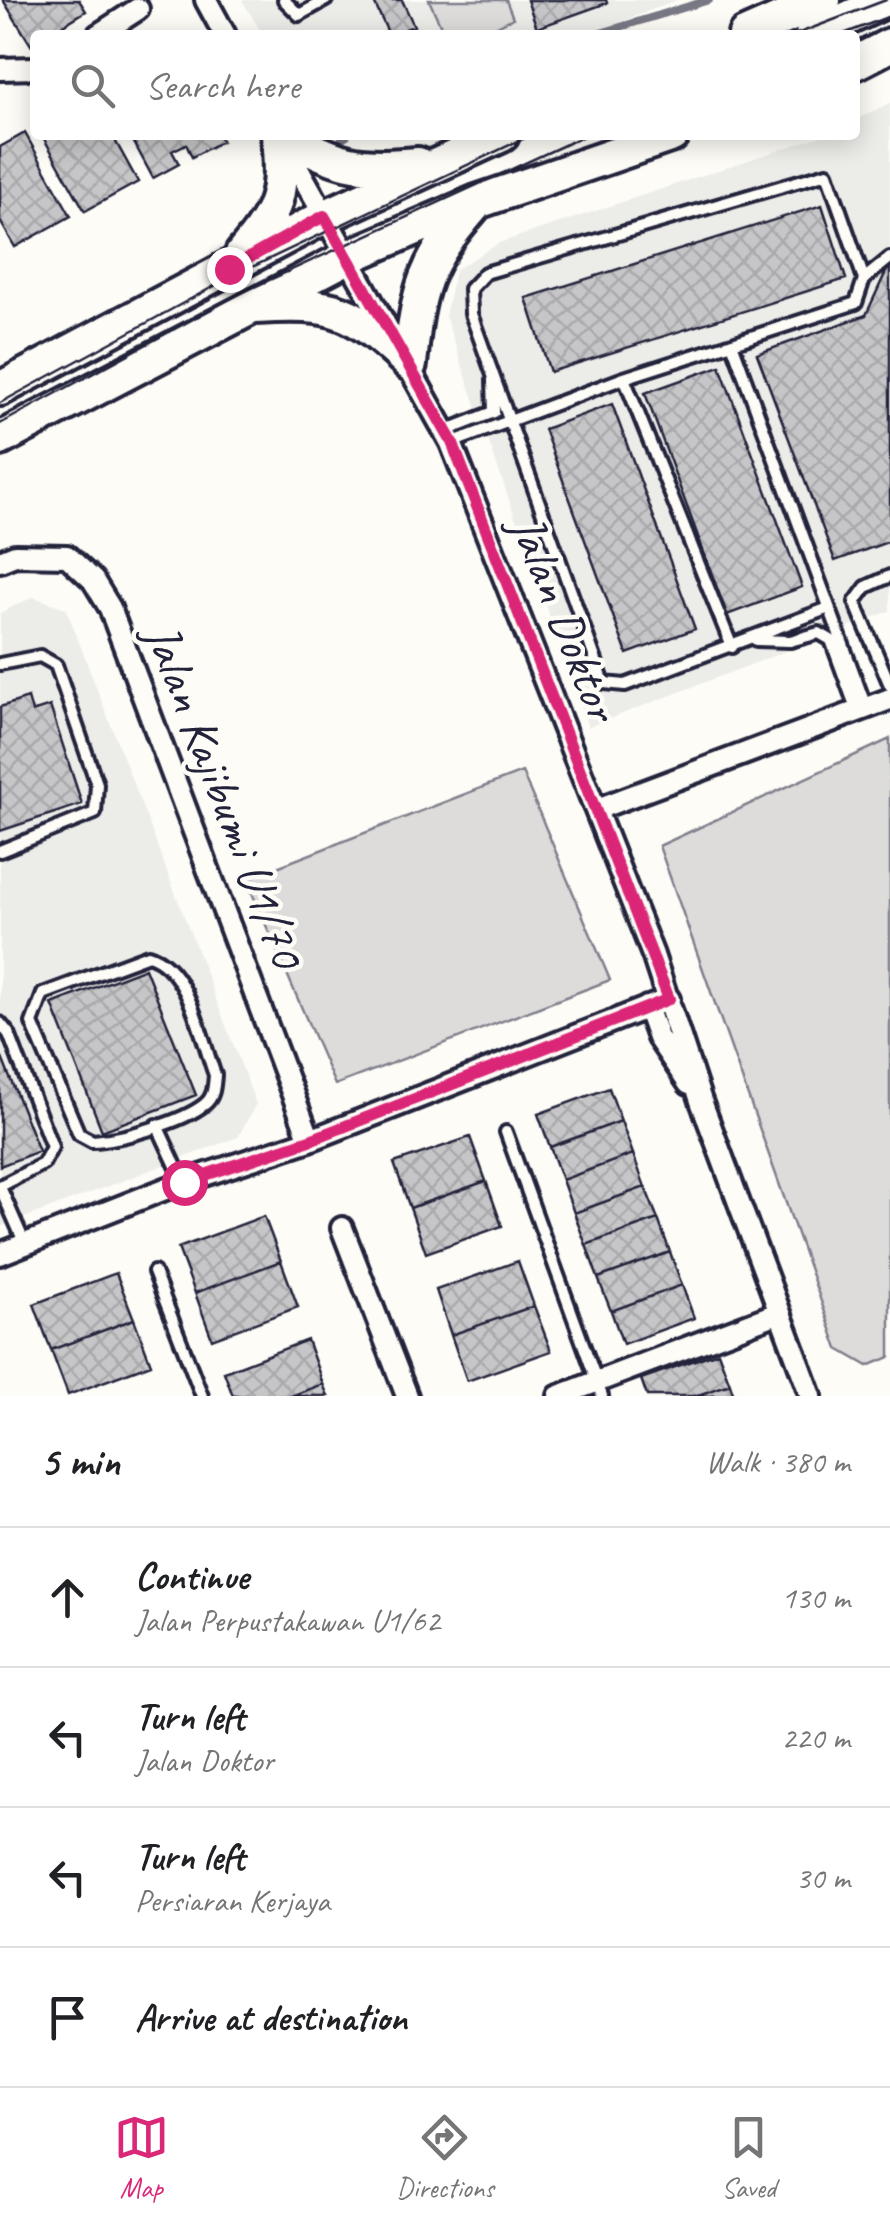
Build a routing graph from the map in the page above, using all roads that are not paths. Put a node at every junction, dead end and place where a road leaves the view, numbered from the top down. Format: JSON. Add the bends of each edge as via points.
{"nodes":[{"id":1,"x":206,"y":0,"type":"edge"},
{"id":2,"x":284,"y":0,"type":"edge"},
{"id":3,"x":326,"y":0,"type":"edge"},
{"id":4,"x":824,"y":0,"type":"edge"},
{"id":5,"x":887,"y":0,"type":"edge"},
{"id":6,"x":138,"y":9,"type":"dead end"},
{"id":7,"x":106,"y":30,"type":"edge"},
{"id":8,"x":222,"y":30,"type":"edge"},
{"id":9,"x":756,"y":30,"type":"edge"},
{"id":10,"x":823,"y":30,"type":"edge"},
{"id":11,"x":890,"y":46,"type":"edge"},
{"id":12,"x":890,"y":56,"type":"edge"},
{"id":13,"x":860,"y":63,"type":"edge"},
{"id":14,"x":860,"y":65,"type":"edge"},
{"id":15,"x":30,"y":68,"type":"edge"},
{"id":16,"x":0,"y":69,"type":"edge"},
{"id":17,"x":281,"y":140,"type":"edge"},
{"id":18,"x":284,"y":140,"type":"edge"},
{"id":19,"x":291,"y":140,"type":"edge"},
{"id":20,"x":490,"y":140,"type":"edge"},
{"id":21,"x":657,"y":140,"type":"edge"},
{"id":22,"x":436,"y":162,"type":"junction"},
{"id":23,"x":477,"y":202,"type":"junction"},
{"id":24,"x":324,"y":216,"type":"junction"},
{"id":25,"x":348,"y":257,"type":"junction"},
{"id":26,"x":890,"y":258,"type":"edge"},
{"id":27,"x":229,"y":269,"type":"junction"},
{"id":28,"x":864,"y":279,"type":"junction"},
{"id":29,"x":246,"y":308,"type":"junction"},
{"id":30,"x":732,"y":342,"type":"junction"},
{"id":31,"x":410,"y":364,"type":"junction"},
{"id":32,"x":492,"y":369,"type":"junction"},
{"id":33,"x":624,"y":378,"type":"junction"},
{"id":34,"x":0,"y":388,"type":"edge"},
{"id":35,"x":511,"y":417,"type":"junction"},
{"id":36,"x":448,"y":437,"type":"junction"},
{"id":37,"x":0,"y":440,"type":"edge"},
{"id":38,"x":0,"y":561,"type":"edge"},
{"id":39,"x":890,"y":576,"type":"edge"},
{"id":40,"x":830,"y":608,"type":"junction"},
{"id":41,"x":750,"y":640,"type":"junction"},
{"id":42,"x":732,"y":647,"type":"junction"},
{"id":43,"x":0,"y":664,"type":"edge"},
{"id":44,"x":890,"y":685,"type":"edge"},
{"id":45,"x":890,"y":699,"type":"edge"},
{"id":46,"x":862,"y":709,"type":"junction"},
{"id":47,"x":597,"y":809,"type":"junction"},
{"id":48,"x":0,"y":851,"type":"edge"},
{"id":49,"x":669,"y":999,"type":"junction"},
{"id":50,"x":647,"y":1008,"type":"junction"},
{"id":51,"x":0,"y":1023,"type":"edge"},
{"id":52,"x":701,"y":1101,"type":"junction"},
{"id":53,"x":157,"y":1126,"type":"junction"},
{"id":54,"x":506,"y":1132,"type":"dead end"},
{"id":55,"x":310,"y":1140,"type":"junction"},
{"id":56,"x":184,"y":1182,"type":"junction"},
{"id":57,"x":0,"y":1186,"type":"edge"},
{"id":58,"x":342,"y":1228,"type":"dead end"},
{"id":59,"x":25,"y":1244,"type":"junction"},
{"id":60,"x":0,"y":1254,"type":"edge"},
{"id":61,"x":154,"y":1272,"type":"dead end"},
{"id":62,"x":778,"y":1312,"type":"junction"},
{"id":63,"x":600,"y":1389,"type":"edge"},
{"id":64,"x":202,"y":1396,"type":"edge"},
{"id":65,"x":406,"y":1396,"type":"edge"},
{"id":66,"x":559,"y":1396,"type":"edge"},
{"id":67,"x":811,"y":1396,"type":"edge"}],
"edges":[{"from":1,"to":8,"type":"street"},
{"from":2,"to":3,"type":"lane","via":[[298,15]]},
{"from":4,"to":9,"type":"main road"},
{"from":5,"to":10,"type":"main road"},
{"from":6,"to":7,"type":"street"},
{"from":11,"to":13,"type":"main road"},
{"from":12,"to":14,"type":"main road"},
{"from":15,"to":16,"type":"street"},
{"from":17,"to":27,"type":"main road","via":[[278,204]]},
{"from":18,"to":24,"type":"street","name":"Jalan Doktor"},
{"from":19,"to":22,"type":"main road","via":[[338,163],[376,168]]},
{"from":20,"to":22,"type":"main road"},
{"from":21,"to":23,"type":"main road"},
{"from":22,"to":24,"type":"main road"},
{"from":23,"to":25,"type":"main road"},
{"from":23,"to":31,"type":"main road","via":[[428,266]]},
{"from":24,"to":25,"type":"street","name":"Jalan Doktor"},
{"from":24,"to":27,"type":"main road"},
{"from":25,"to":29,"type":"main road"},
{"from":25,"to":31,"type":"street","name":"Jalan Doktor"},
{"from":26,"to":28,"type":"lane"},
{"from":27,"to":34,"type":"main road"},
{"from":28,"to":30,"type":"lane","via":[[856,303]]},
{"from":28,"to":32,"type":"lane","via":[[827,173],[484,273],[470,289],[471,314]]},
{"from":29,"to":31,"type":"main road","via":[[315,308],[360,318]]},
{"from":29,"to":37,"type":"main road"},
{"from":30,"to":33,"type":"lane"},
{"from":30,"to":40,"type":"lane"},
{"from":31,"to":36,"type":"street","name":"Jalan Doktor"},
{"from":32,"to":35,"type":"lane"},
{"from":32,"to":36,"type":"lane","via":[[494,412]]},
{"from":33,"to":35,"type":"lane"},
{"from":33,"to":42,"type":"lane"},
{"from":35,"to":36,"type":"lane"},
{"from":35,"to":42,"type":"lane","via":[[604,683],[624,685]]},
{"from":36,"to":47,"type":"street","name":"Jalan Doktor"},
{"from":38,"to":55,"type":"street","name":"Jalan Kajibumi U1/70","via":[[66,556],[93,580],[110,608]]},
{"from":39,"to":44,"type":"lane","via":[[855,602]]},
{"from":40,"to":41,"type":"lane"},
{"from":40,"to":46,"type":"lane"},
{"from":41,"to":42,"type":"lane"},
{"from":41,"to":46,"type":"lane","via":[[790,641],[819,633],[831,640]]},
{"from":43,"to":48,"type":"lane","via":[[40,656],[56,665],[98,800],[95,814]]},
{"from":45,"to":46,"type":"street"},
{"from":46,"to":47,"type":"street"},
{"from":47,"to":49,"type":"street","name":"Jalan Doktor"},
{"from":49,"to":50,"type":"street"},
{"from":49,"to":52,"type":"street","name":"Jalan Doktor"},
{"from":50,"to":52,"type":"street","via":[[658,1038]]},
{"from":50,"to":55,"type":"street"},
{"from":51,"to":57,"type":"lane","via":[[52,1147],[42,1164]]},
{"from":52,"to":62,"type":"street"},
{"from":53,"to":53,"type":"lane","via":[[206,1104],[214,1091],[215,1075],[176,973],[148,955],[44,994],[32,1023],[79,1134],[107,1140]]},
{"from":53,"to":56,"type":"lane"},
{"from":54,"to":63,"type":"lane"},
{"from":55,"to":56,"type":"street"},
{"from":56,"to":59,"type":"street"},
{"from":57,"to":59,"type":"lane"},
{"from":58,"to":65,"type":"street"},
{"from":59,"to":60,"type":"street"},
{"from":61,"to":64,"type":"lane"},
{"from":62,"to":63,"type":"street"},
{"from":62,"to":67,"type":"street"},
{"from":63,"to":66,"type":"street"}]}
